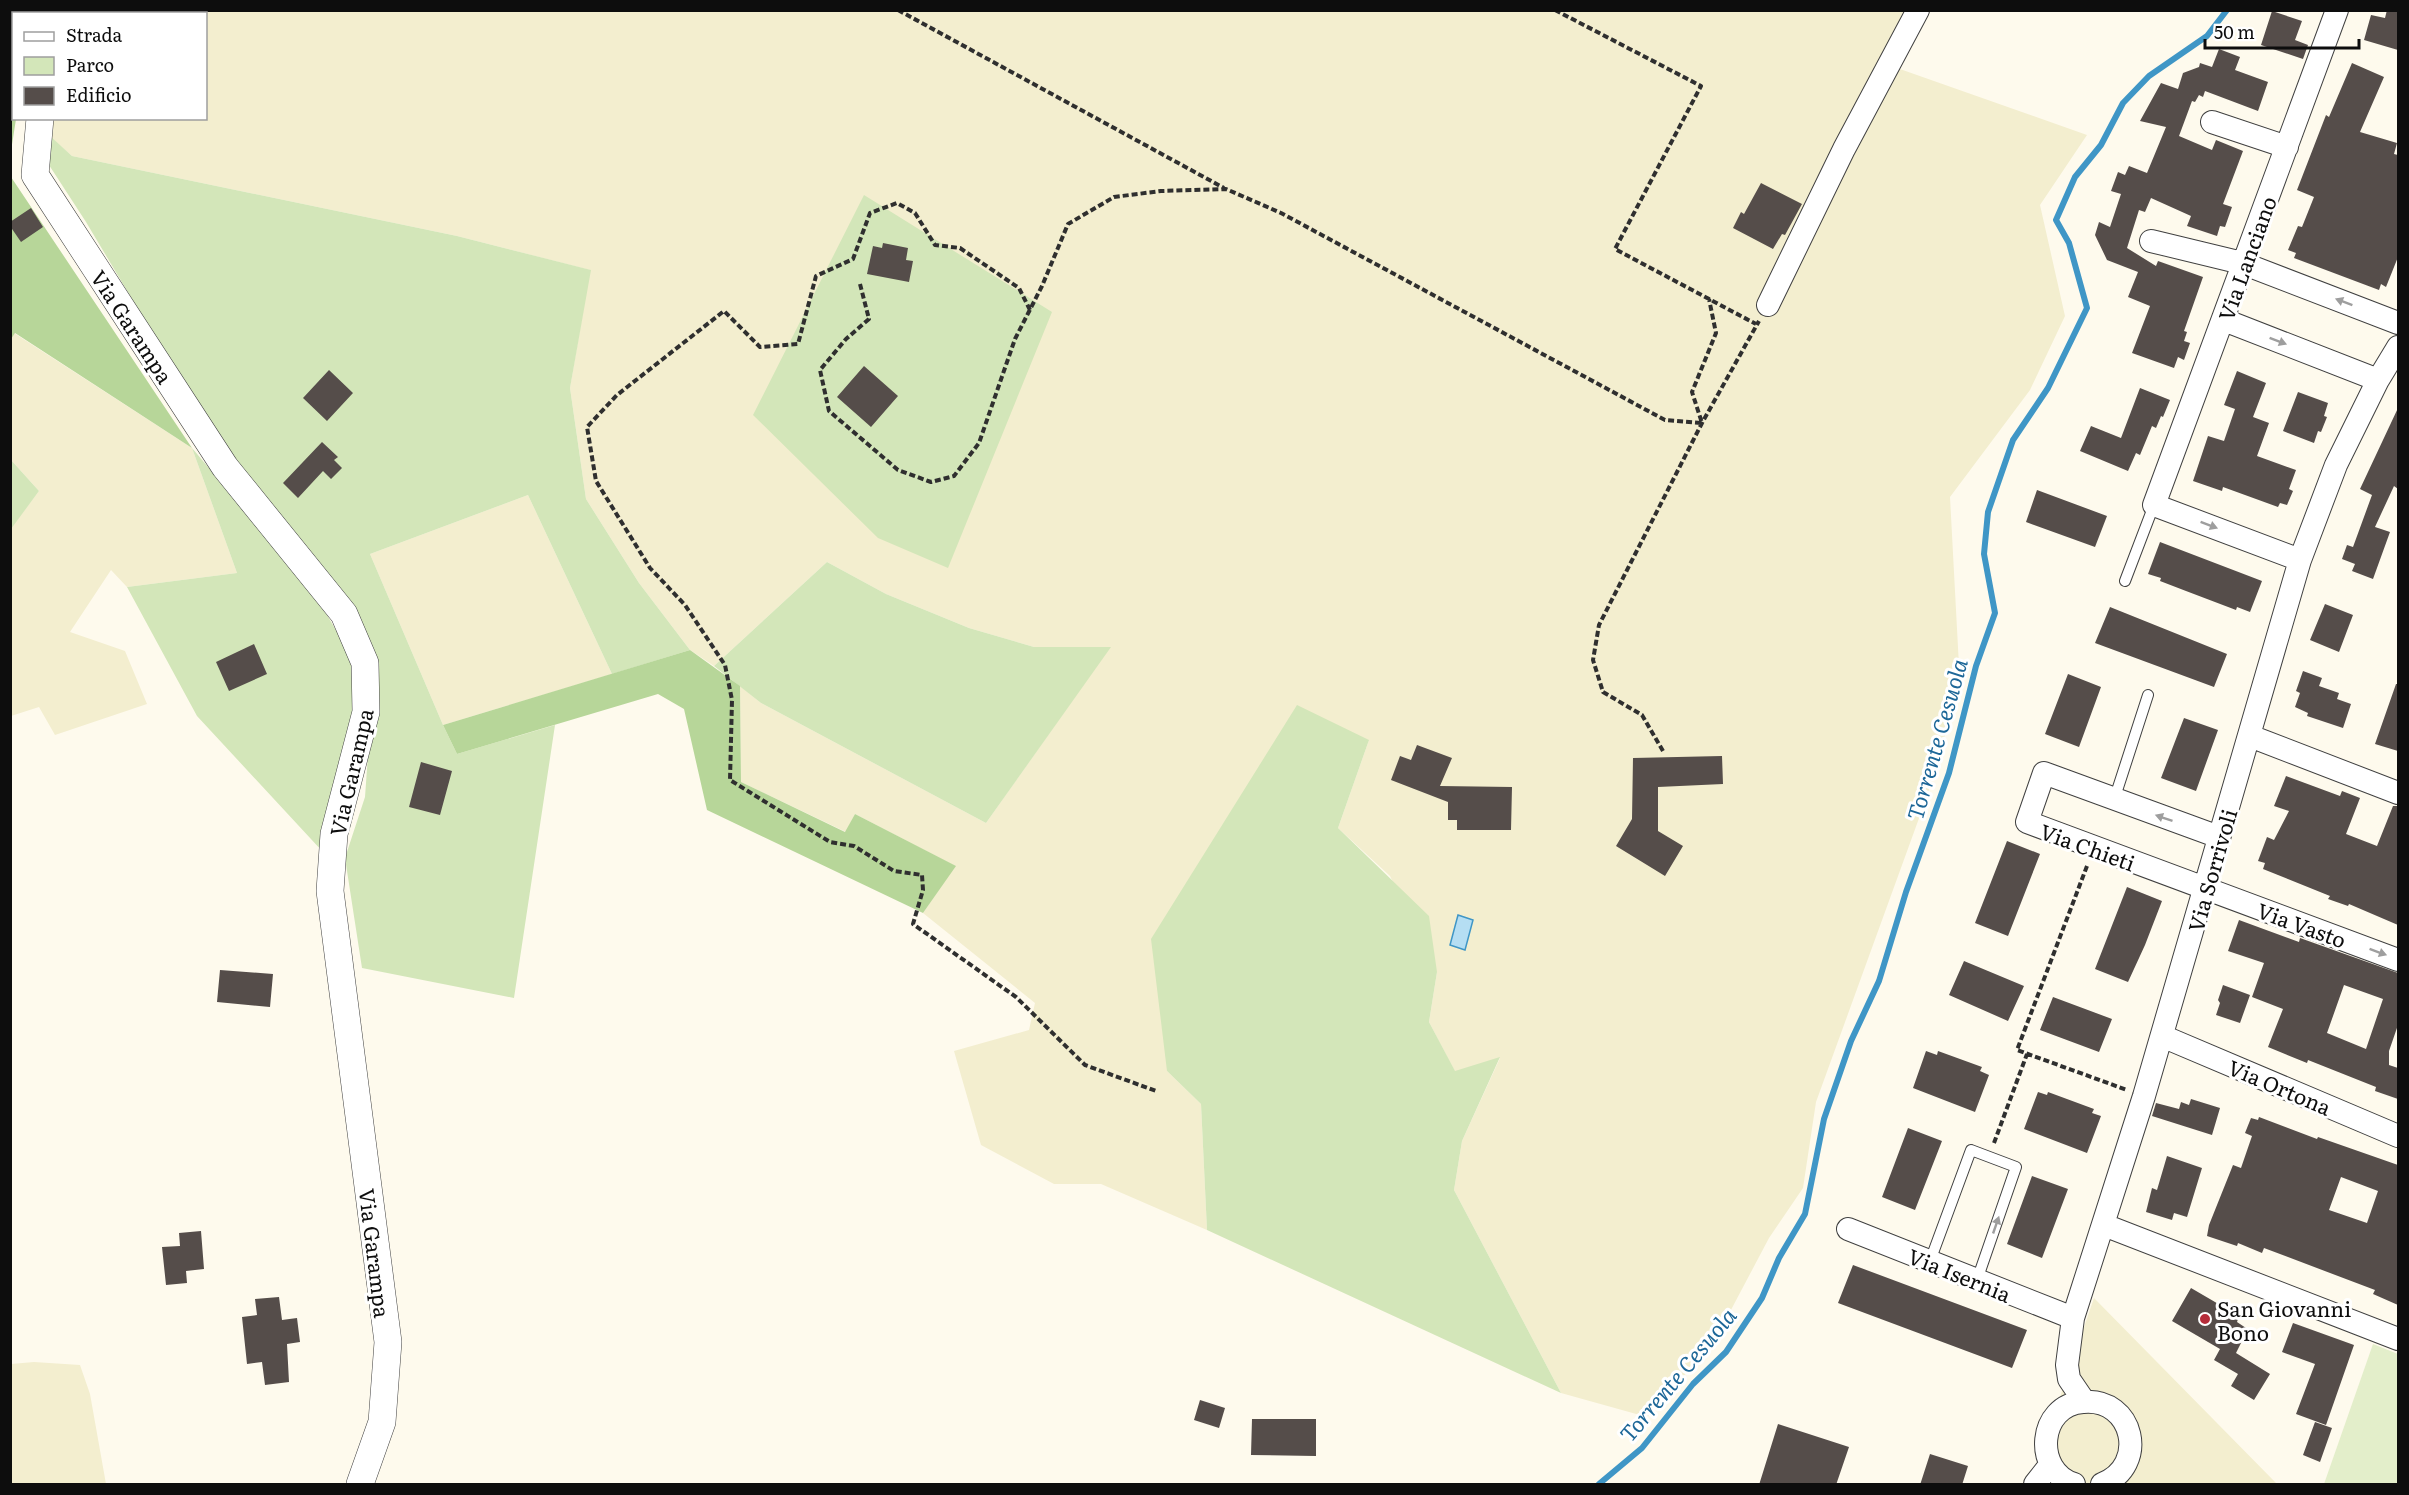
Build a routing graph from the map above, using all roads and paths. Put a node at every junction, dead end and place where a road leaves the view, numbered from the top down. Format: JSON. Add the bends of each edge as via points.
{"nodes":[{"id":1,"x":898,"y":10,"type":"edge"},
{"id":2,"x":1555,"y":10,"type":"edge"},
{"id":3,"x":1918,"y":10,"type":"edge"},
{"id":4,"x":2337,"y":10,"type":"edge"},
{"id":5,"x":40,"y":120,"type":"edge"},
{"id":6,"x":2212,"y":122,"type":"dead end"},
{"id":7,"x":2287,"y":147,"type":"junction"},
{"id":8,"x":1226,"y":189,"type":"junction"},
{"id":9,"x":2151,"y":241,"type":"dead end"},
{"id":10,"x":2242,"y":263,"type":"junction"},
{"id":11,"x":860,"y":284,"type":"dead end"},
{"id":12,"x":1709,"y":299,"type":"junction"},
{"id":13,"x":1768,"y":305,"type":"joint"},
{"id":14,"x":1030,"y":310,"type":"junction"},
{"id":15,"x":2224,"y":320,"type":"junction"},
{"id":16,"x":2398,"y":323,"type":"edge"},
{"id":17,"x":1757,"y":325,"type":"junction"},
{"id":18,"x":2398,"y":347,"type":"edge"},
{"id":19,"x":2378,"y":380,"type":"junction"},
{"id":20,"x":1702,"y":423,"type":"junction"},
{"id":21,"x":2154,"y":505,"type":"junction"},
{"id":22,"x":2300,"y":560,"type":"junction"},
{"id":23,"x":2125,"y":581,"type":"dead end"},
{"id":24,"x":2148,"y":695,"type":"dead end"},
{"id":25,"x":2250,"y":736,"type":"junction"},
{"id":26,"x":1663,"y":751,"type":"dead end"},
{"id":27,"x":2398,"y":793,"type":"edge"},
{"id":28,"x":2114,"y":800,"type":"junction"},
{"id":29,"x":2220,"y":837,"type":"junction"},
{"id":30,"x":2093,"y":848,"type":"junction"},
{"id":31,"x":2205,"y":888,"type":"junction"},
{"id":32,"x":2398,"y":960,"type":"edge"},
{"id":33,"x":2162,"y":1036,"type":"junction"},
{"id":34,"x":2027,"y":1054,"type":"junction"},
{"id":35,"x":1156,"y":1091,"type":"dead end"},
{"id":36,"x":2144,"y":1096,"type":"junction"},
{"id":37,"x":2398,"y":1136,"type":"edge"},
{"id":38,"x":1989,"y":1157,"type":"junction"},
{"id":39,"x":2104,"y":1225,"type":"junction"},
{"id":40,"x":1848,"y":1229,"type":"dead end"},
{"id":41,"x":1930,"y":1261,"type":"junction"},
{"id":42,"x":1977,"y":1280,"type":"junction"},
{"id":43,"x":2073,"y":1318,"type":"junction"},
{"id":44,"x":2398,"y":1339,"type":"edge"},
{"id":45,"x":2084,"y":1401,"type":"junction"},
{"id":46,"x":2059,"y":1412,"type":"junction"},
{"id":47,"x":2050,"y":1465,"type":"junction"},
{"id":48,"x":2069,"y":1484,"type":"edge"},
{"id":49,"x":360,"y":1485,"type":"edge"},
{"id":50,"x":2035,"y":1485,"type":"edge"},
{"id":51,"x":2102,"y":1485,"type":"edge"}],
"edges":[{"from":1,"to":8,"type":"path"},
{"from":2,"to":12,"type":"path","via":[[1701,86],[1615,249]]},
{"from":3,"to":13,"type":"street"},
{"from":4,"to":7,"type":"street","name":"Via Lanciano"},
{"from":5,"to":49,"type":"street","name":"Via Garampa","via":[[35,175],[225,467],[344,614],[365,663],[366,712],[334,834],[330,891],[387,1342],[382,1422]]},
{"from":6,"to":7,"type":"street"},
{"from":7,"to":10,"type":"street","name":"Via Lanciano"},
{"from":8,"to":14,"type":"path","via":[[1114,197],[1068,224]]},
{"from":8,"to":20,"type":"path","via":[[1281,213],[1665,420]]},
{"from":9,"to":10,"type":"street"},
{"from":10,"to":15,"type":"street","name":"Via Lanciano"},
{"from":16,"to":10,"type":"street","one_way":true},
{"from":11,"to":14,"type":"path","via":[[869,319],[820,370],[829,411],[898,470],[931,482],[954,476],[979,442],[1015,339]]},
{"from":12,"to":17,"type":"path"},
{"from":12,"to":20,"type":"path","via":[[1716,333],[1692,392]]},
{"from":13,"to":17,"type":"path"},
{"from":14,"to":35,"type":"path","via":[[1019,288],[960,248],[935,245],[915,213],[897,204],[870,213],[853,259],[816,276],[798,344],[760,347],[724,311],[617,395],[587,427],[596,481],[650,568],[685,605],[725,665],[732,700],[730,780],[830,842],[854,846],[894,871],[922,875],[923,890],[913,924],[1016,997],[1085,1065]]},
{"from":15,"to":19,"type":"street","one_way":true},
{"from":15,"to":21,"type":"street","name":"Via Lanciano"},
{"from":17,"to":20,"type":"path"},
{"from":18,"to":19,"type":"street","name":"Via Sorrivoli"},
{"from":19,"to":22,"type":"street","name":"Via Sorrivoli","via":[[2336,465]]},
{"from":20,"to":26,"type":"path","via":[[1599,625],[1593,660],[1603,692],[1642,716]]},
{"from":21,"to":22,"type":"street","one_way":true},
{"from":21,"to":23,"type":"lane","name":"Via Lanciano"},
{"from":22,"to":25,"type":"street","name":"Via Sorrivoli"},
{"from":24,"to":28,"type":"lane"},
{"from":25,"to":27,"type":"street"},
{"from":25,"to":29,"type":"street","name":"Via Sorrivoli"},
{"from":29,"to":28,"type":"street","name":"Via Chieti","one_way":true},
{"from":28,"to":30,"type":"street","name":"Via Chieti","via":[[2044,773],[2026,822]]},
{"from":29,"to":31,"type":"street","name":"Via Sorrivoli"},
{"from":30,"to":31,"type":"street","name":"Via Chieti"},
{"from":30,"to":34,"type":"path","via":[[2017,1050]]},
{"from":31,"to":32,"type":"street","name":"Via Vasto","one_way":true},
{"from":31,"to":33,"type":"street","name":"Via Sorrivoli"},
{"from":33,"to":36,"type":"street","name":"Via Sorrivoli"},
{"from":33,"to":37,"type":"street","name":"Via Ortona"},
{"from":34,"to":36,"type":"path"},
{"from":34,"to":38,"type":"path"},
{"from":36,"to":39,"type":"street","name":"Via Sorrivoli"},
{"from":38,"to":41,"type":"lane","via":[[1971,1150]]},
{"from":42,"to":38,"type":"lane","one_way":true,"via":[[2016,1167]]},
{"from":39,"to":43,"type":"street","name":"Via Sorrivoli"},
{"from":39,"to":44,"type":"street"},
{"from":40,"to":41,"type":"street","name":"Via Isernia"},
{"from":41,"to":42,"type":"street","name":"Via Isernia"},
{"from":42,"to":43,"type":"street","name":"Via Isernia"},
{"from":43,"to":45,"type":"street","name":"Via Sorrivoli","via":[[2067,1365],[2069,1379]]},
{"from":43,"to":46,"type":"street","via":[[2064,1331],[2054,1370]]},
{"from":45,"to":46,"type":"street"},
{"from":45,"to":51,"type":"street","via":[[2112,1408],[2129,1431],[2128,1460],[2120,1472]]},
{"from":46,"to":47,"type":"street","via":[[2045,1437]]},
{"from":47,"to":48,"type":"street"},
{"from":47,"to":50,"type":"street"}]}
